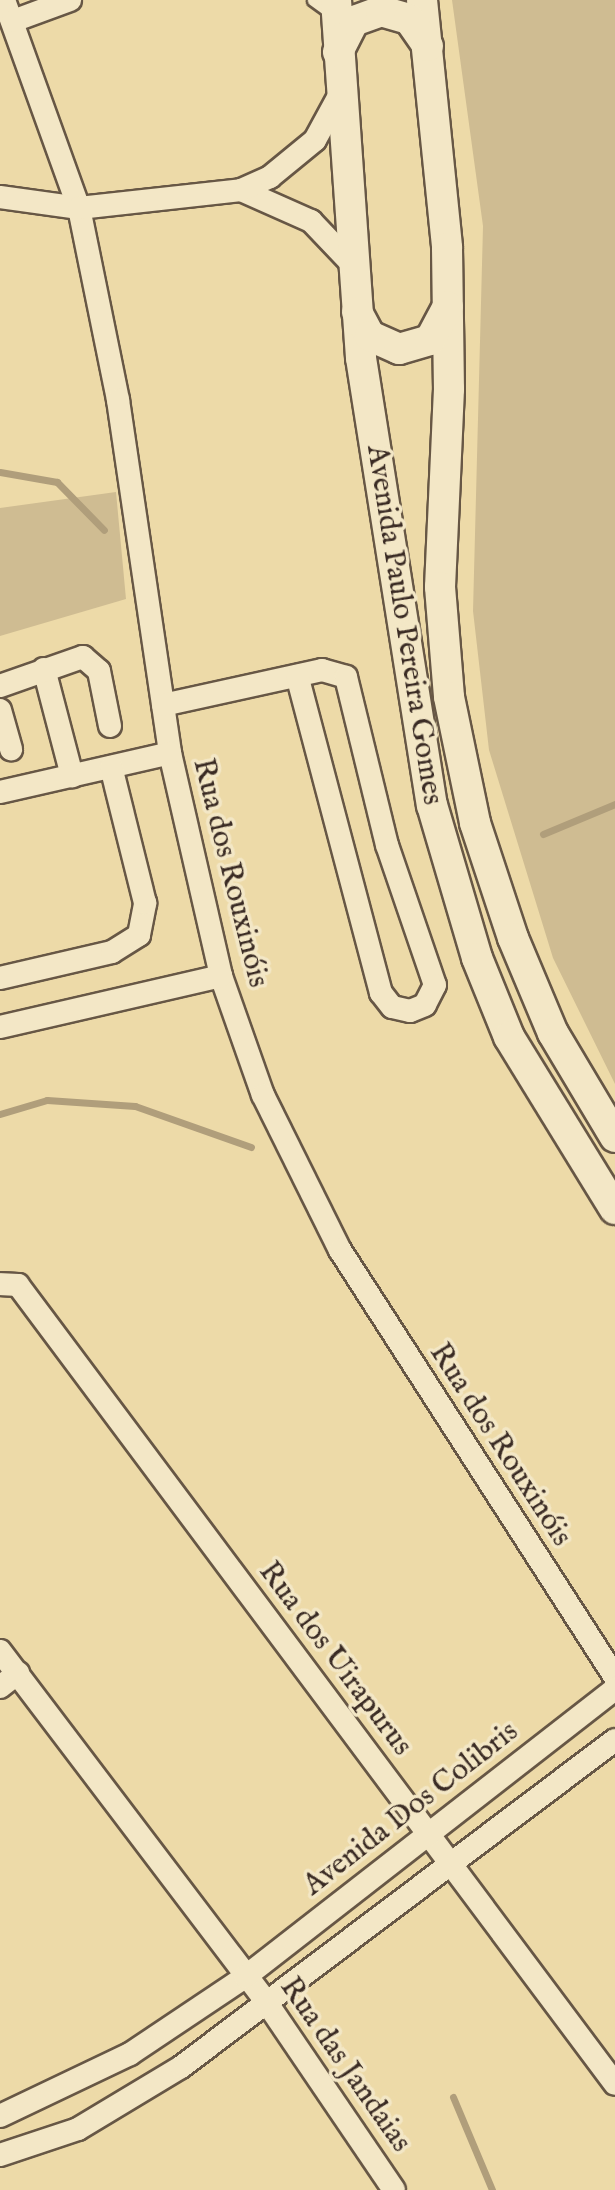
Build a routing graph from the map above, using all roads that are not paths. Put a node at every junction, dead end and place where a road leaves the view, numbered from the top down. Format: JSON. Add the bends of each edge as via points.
{"nodes":[{"id":1,"x":70,"y":0,"type":"edge"},
{"id":2,"x":422,"y":0,"type":"edge"},
{"id":3,"x":328,"y":5,"type":"edge"},
{"id":4,"x":9,"y":10,"type":"edge"},
{"id":5,"x":430,"y":56,"type":"junction"},
{"id":6,"x":337,"y":62,"type":"junction"},
{"id":7,"x":339,"y":96,"type":"junction"},
{"id":8,"x":241,"y":190,"type":"junction"},
{"id":9,"x":0,"y":197,"type":"edge"},
{"id":10,"x":79,"y":208,"type":"junction"},
{"id":11,"x":352,"y":264,"type":"junction"},
{"id":12,"x":448,"y":304,"type":"junction"},
{"id":13,"x":355,"y":305,"type":"junction"},
{"id":14,"x":44,"y":669,"type":"junction"},
{"id":15,"x":297,"y":676,"type":"junction"},
{"id":16,"x":0,"y":686,"type":"edge"},
{"id":17,"x":163,"y":705,"type":"junction"},
{"id":18,"x":0,"y":710,"type":"edge"},
{"id":19,"x":110,"y":726,"type":"dead end"},
{"id":20,"x":11,"y":749,"type":"dead end"},
{"id":21,"x":170,"y":753,"type":"junction"},
{"id":22,"x":111,"y":767,"type":"junction"},
{"id":23,"x":72,"y":776,"type":"junction"},
{"id":24,"x":0,"y":792,"type":"edge"},
{"id":25,"x":221,"y":976,"type":"junction"},
{"id":26,"x":0,"y":978,"type":"edge"},
{"id":27,"x":0,"y":1027,"type":"edge"},
{"id":28,"x":615,"y":1137,"type":"edge"},
{"id":29,"x":615,"y":1209,"type":"edge"},
{"id":30,"x":0,"y":1284,"type":"edge"},
{"id":31,"x":0,"y":1651,"type":"edge"},
{"id":32,"x":615,"y":1677,"type":"edge"},
{"id":33,"x":9,"y":1680,"type":"edge"},
{"id":34,"x":615,"y":1689,"type":"edge"},
{"id":35,"x":615,"y":1740,"type":"edge"},
{"id":36,"x":428,"y":1833,"type":"junction"},
{"id":37,"x":449,"y":1864,"type":"junction"},
{"id":38,"x":245,"y":1977,"type":"junction"},
{"id":39,"x":269,"y":2006,"type":"junction"},
{"id":40,"x":615,"y":2084,"type":"edge"},
{"id":41,"x":0,"y":2116,"type":"edge"},
{"id":42,"x":0,"y":2155,"type":"edge"},
{"id":43,"x":394,"y":2190,"type":"edge"}],
"edges":[{"from":1,"to":4,"type":"street"},
{"from":2,"to":5,"type":"main road","name":"Avenida Paulo Pereira Gomes"},
{"from":3,"to":6,"type":"main road","name":"Avenida Paulo Pereira Gomes"},
{"from":4,"to":10,"type":"street","name":"Rua dos Rouxinóis"},
{"from":5,"to":6,"type":"main road","via":[[420,29],[381,11],[354,21],[339,46]]},
{"from":5,"to":12,"type":"main road","name":"Avenida Paulo Pereira Gomes"},
{"from":6,"to":7,"type":"main road","name":"Avenida Paulo Pereira Gomes"},
{"from":7,"to":8,"type":"street","via":[[315,140],[270,177]]},
{"from":7,"to":11,"type":"main road","name":"Avenida Paulo Pereira Gomes"},
{"from":8,"to":10,"type":"street"},
{"from":8,"to":11,"type":"street","via":[[311,221]]},
{"from":9,"to":10,"type":"street"},
{"from":10,"to":17,"type":"street","name":"Rua dos Rouxinóis","via":[[118,400]]},
{"from":11,"to":13,"type":"main road","name":"Avenida Paulo Pereira Gomes"},
{"from":12,"to":13,"type":"main road","via":[[430,340],[399,349],[370,336]]},
{"from":12,"to":28,"type":"main road","name":"Avenida Paulo Pereira Gomes","via":[[440,587],[456,738],[475,823],[532,986]]},
{"from":13,"to":29,"type":"main road","name":"Avenida Paulo Pereira Gomes","via":[[418,738],[447,865],[509,1037]]},
{"from":14,"to":16,"type":"street"},
{"from":14,"to":19,"type":"street","via":[[83,657],[93,661]]},
{"from":14,"to":23,"type":"street"},
{"from":15,"to":15,"type":"street","via":[[335,669],[352,692],[387,845],[435,985],[425,1005],[410,1011],[392,1007],[381,993]]},
{"from":15,"to":17,"type":"street"},
{"from":17,"to":21,"type":"street","name":"Rua dos Rouxinóis"},
{"from":18,"to":20,"type":"street"},
{"from":21,"to":22,"type":"street"},
{"from":21,"to":25,"type":"street","name":"Rua dos Rouxinóis"},
{"from":22,"to":23,"type":"street"},
{"from":22,"to":26,"type":"street","via":[[145,903],[139,935],[112,952]]},
{"from":23,"to":24,"type":"street"},
{"from":25,"to":27,"type":"street"},
{"from":25,"to":32,"type":"street","name":"Rua dos Rouxinóis","via":[[263,1095],[340,1250]]},
{"from":30,"to":36,"type":"street","name":"Rua dos Uirapurus","via":[[18,1285]]},
{"from":31,"to":33,"type":"street"},
{"from":33,"to":38,"type":"street"},
{"from":34,"to":36,"type":"street","name":"Avenida Dos Colibris"},
{"from":35,"to":37,"type":"street"},
{"from":36,"to":37,"type":"street","name":"Rua dos Uirapurus"},
{"from":36,"to":38,"type":"street","name":"Avenida Dos Colibris"},
{"from":37,"to":39,"type":"street"},
{"from":37,"to":40,"type":"street","name":"Rua dos Uirapurus"},
{"from":38,"to":39,"type":"street","name":"Rua das Jandaias"},
{"from":38,"to":41,"type":"street","name":"Avenida Dos Colibris","via":[[130,2054]]},
{"from":39,"to":42,"type":"street","via":[[78,2129]]},
{"from":39,"to":43,"type":"street","name":"Rua das Jandaias"}]}
